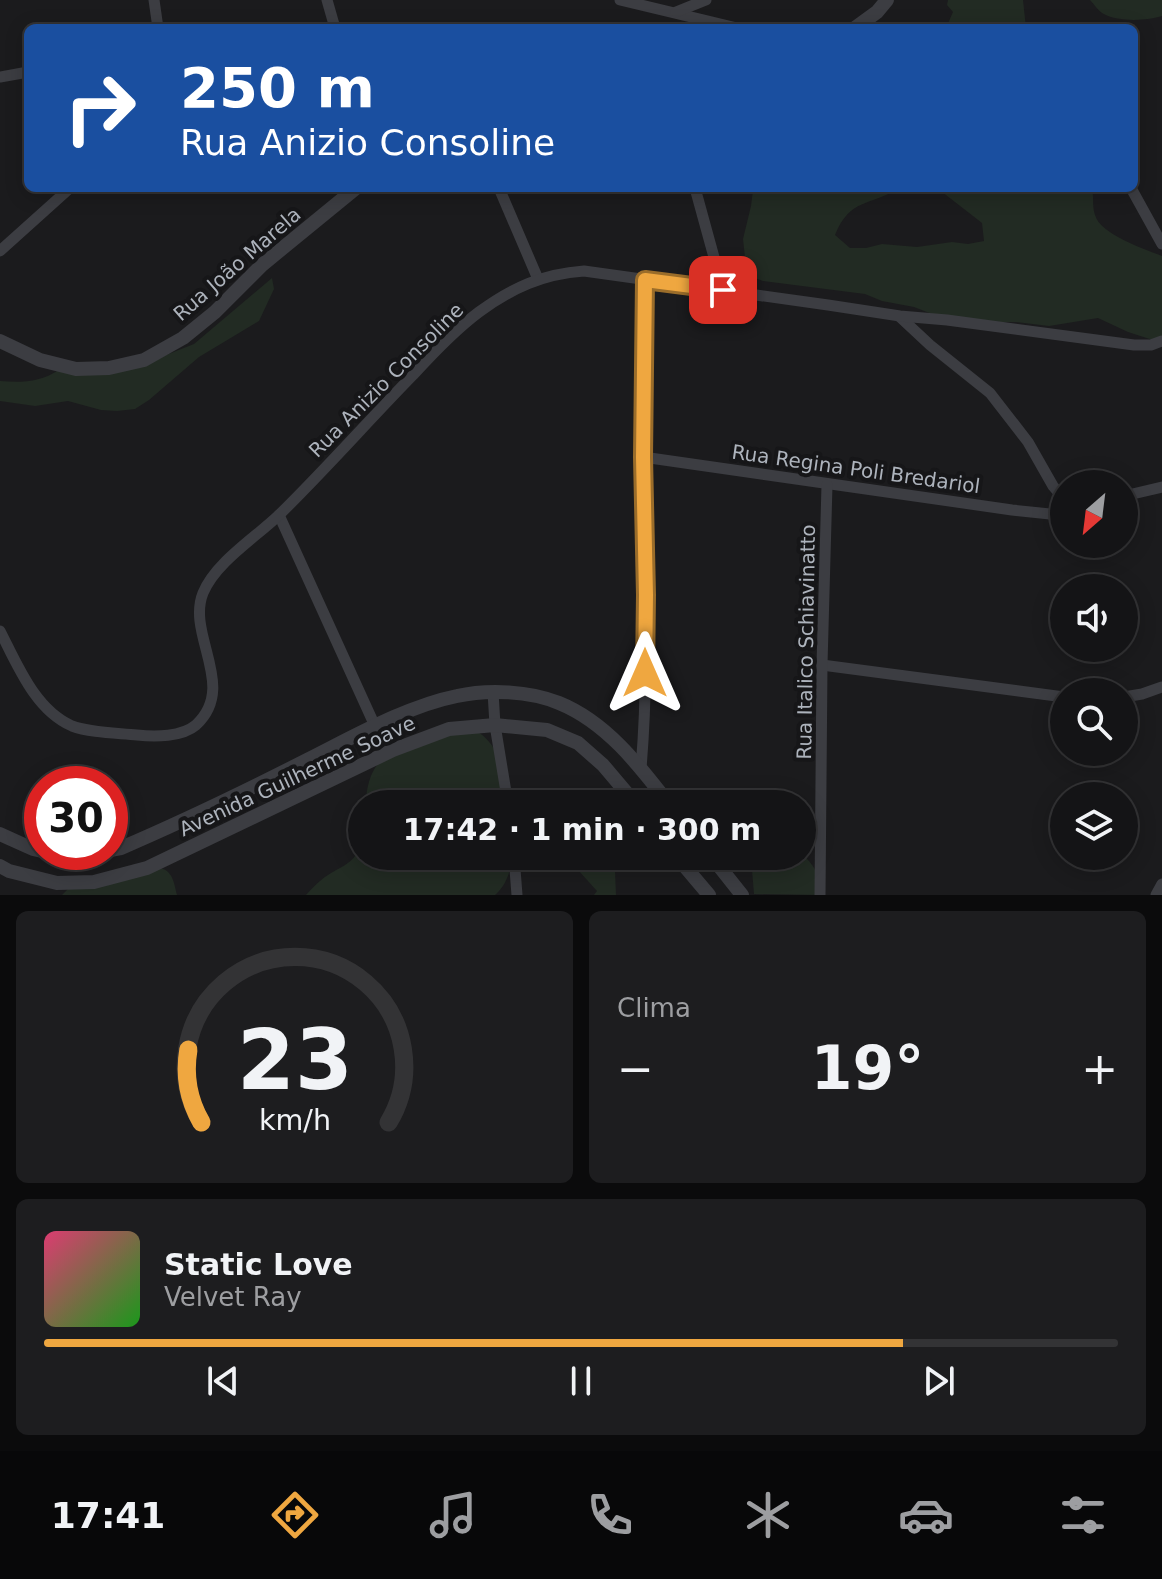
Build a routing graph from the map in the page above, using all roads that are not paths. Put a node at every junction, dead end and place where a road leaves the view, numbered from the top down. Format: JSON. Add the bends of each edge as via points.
{"nodes":[{"id":1,"x":154,"y":0,"type":"edge"},
{"id":2,"x":327,"y":0,"type":"edge"},
{"id":3,"x":620,"y":0,"type":"edge"},
{"id":4,"x":706,"y":0,"type":"edge"},
{"id":5,"x":887,"y":0,"type":"edge"},
{"id":6,"x":676,"y":12,"type":"junction"},
{"id":7,"x":157,"y":24,"type":"edge"},
{"id":8,"x":334,"y":24,"type":"edge"},
{"id":9,"x":722,"y":24,"type":"edge"},
{"id":10,"x":860,"y":24,"type":"edge"},
{"id":11,"x":24,"y":73,"type":"edge"},
{"id":12,"x":0,"y":77,"type":"edge"},
{"id":13,"x":66,"y":192,"type":"edge"},
{"id":14,"x":351,"y":192,"type":"edge"},
{"id":15,"x":501,"y":192,"type":"edge"},
{"id":16,"x":696,"y":192,"type":"edge"},
{"id":17,"x":1133,"y":192,"type":"edge"},
{"id":18,"x":1162,"y":244,"type":"edge"},
{"id":19,"x":0,"y":251,"type":"edge"},
{"id":20,"x":538,"y":279,"type":"junction"},
{"id":21,"x":645,"y":280,"type":"junction"},
{"id":22,"x":723,"y":290,"type":"junction"},
{"id":23,"x":900,"y":316,"type":"junction"},
{"id":24,"x":0,"y":341,"type":"edge"},
{"id":25,"x":1162,"y":341,"type":"edge"},
{"id":26,"x":643,"y":457,"type":"junction"},
{"id":27,"x":1050,"y":481,"type":"edge"},
{"id":28,"x":827,"y":485,"type":"junction"},
{"id":29,"x":1162,"y":487,"type":"edge"},
{"id":30,"x":1138,"y":493,"type":"edge"},
{"id":31,"x":1050,"y":514,"type":"edge"},
{"id":32,"x":279,"y":515,"type":"junction"},
{"id":33,"x":0,"y":631,"type":"edge"},
{"id":34,"x":822,"y":665,"type":"junction"},
{"id":35,"x":1162,"y":687,"type":"edge"},
{"id":36,"x":493,"y":692,"type":"junction"},
{"id":37,"x":1050,"y":695,"type":"edge"},
{"id":38,"x":1138,"y":695,"type":"edge"},
{"id":39,"x":495,"y":725,"type":"junction"},
{"id":40,"x":375,"y":726,"type":"junction"},
{"id":41,"x":641,"y":768,"type":"junction"},
{"id":42,"x":506,"y":790,"type":"edge"},
{"id":43,"x":624,"y":790,"type":"edge"},
{"id":44,"x":658,"y":790,"type":"edge"},
{"id":45,"x":0,"y":834,"type":"edge"},
{"id":46,"x":24,"y":845,"type":"edge"},
{"id":47,"x":128,"y":845,"type":"edge"},
{"id":48,"x":0,"y":866,"type":"edge"},
{"id":49,"x":54,"y":870,"type":"edge"},
{"id":50,"x":514,"y":870,"type":"edge"},
{"id":51,"x":688,"y":870,"type":"edge"},
{"id":52,"x":722,"y":870,"type":"edge"},
{"id":53,"x":57,"y":883,"type":"junction"},
{"id":54,"x":1162,"y":884,"type":"edge"},
{"id":55,"x":514,"y":893,"type":"edge"},
{"id":56,"x":709,"y":895,"type":"edge"},
{"id":57,"x":742,"y":895,"type":"edge"},
{"id":58,"x":820,"y":895,"type":"edge"},
{"id":59,"x":1156,"y":895,"type":"edge"}],
"edges":[{"from":1,"to":7,"type":"street"},
{"from":2,"to":8,"type":"street"},
{"from":3,"to":6,"type":"street"},
{"from":4,"to":6,"type":"street"},
{"from":5,"to":10,"type":"street"},
{"from":6,"to":9,"type":"street"},
{"from":11,"to":12,"type":"street"},
{"from":13,"to":19,"type":"street"},
{"from":14,"to":24,"type":"street","name":"Rua João Marela","via":[[183,338],[144,360],[76,369],[40,360]]},
{"from":15,"to":20,"type":"street"},
{"from":16,"to":22,"type":"street"},
{"from":17,"to":18,"type":"street"},
{"from":20,"to":21,"type":"street","name":"Rua Anizio Consoline","via":[[584,271]]},
{"from":20,"to":32,"type":"street","name":"Rua Anizio Consoline","via":[[477,314],[434,352]]},
{"from":21,"to":22,"type":"street","name":"Rua Anizio Consoline"},
{"from":21,"to":26,"type":"street"},
{"from":22,"to":23,"type":"street","name":"Rua Anizio Consoline"},
{"from":23,"to":25,"type":"street","name":"Rua Anizio Consoline","via":[[1134,345]]},
{"from":23,"to":27,"type":"street","via":[[990,393]]},
{"from":26,"to":28,"type":"street","name":"Rua Regina Poli Bredariol"},
{"from":26,"to":41,"type":"street"},
{"from":28,"to":31,"type":"street","name":"Rua Regina Poli Bredariol"},
{"from":28,"to":34,"type":"street","name":"Rua Italico Schiavinatto"},
{"from":29,"to":30,"type":"street"},
{"from":32,"to":33,"type":"street","name":"Rua Anizio Consoline","via":[[214,575],[203,593],[199,615],[213,683],[211,701],[193,728],[144,736],[72,726],[37,697]]},
{"from":32,"to":40,"type":"street"},
{"from":34,"to":37,"type":"street"},
{"from":34,"to":58,"type":"street","name":"Rua Italico Schiavinatto"},
{"from":35,"to":38,"type":"street"},
{"from":36,"to":39,"type":"street"},
{"from":36,"to":40,"type":"street","name":"Avenida Guilherme Soave","via":[[426,705]]},
{"from":36,"to":41,"type":"street","name":"Avenida Guilherme Soave","via":[[558,702],[594,722]]},
{"from":39,"to":42,"type":"street"},
{"from":39,"to":43,"type":"street","name":"Avenida Guilherme Soave","via":[[547,730],[578,743]]},
{"from":39,"to":53,"type":"street","name":"Avenida Guilherme Soave","via":[[449,729],[393,750],[147,868],[94,882]]},
{"from":40,"to":47,"type":"street","name":"Avenida Guilherme Soave"},
{"from":41,"to":44,"type":"street","name":"Avenida Guilherme Soave"},
{"from":45,"to":46,"type":"street"},
{"from":48,"to":53,"type":"street","name":"Avenida Guilherme Soave"},
{"from":49,"to":53,"type":"street"},
{"from":50,"to":55,"type":"street"},
{"from":51,"to":56,"type":"street"},
{"from":52,"to":57,"type":"street"},
{"from":54,"to":59,"type":"street"}]}
